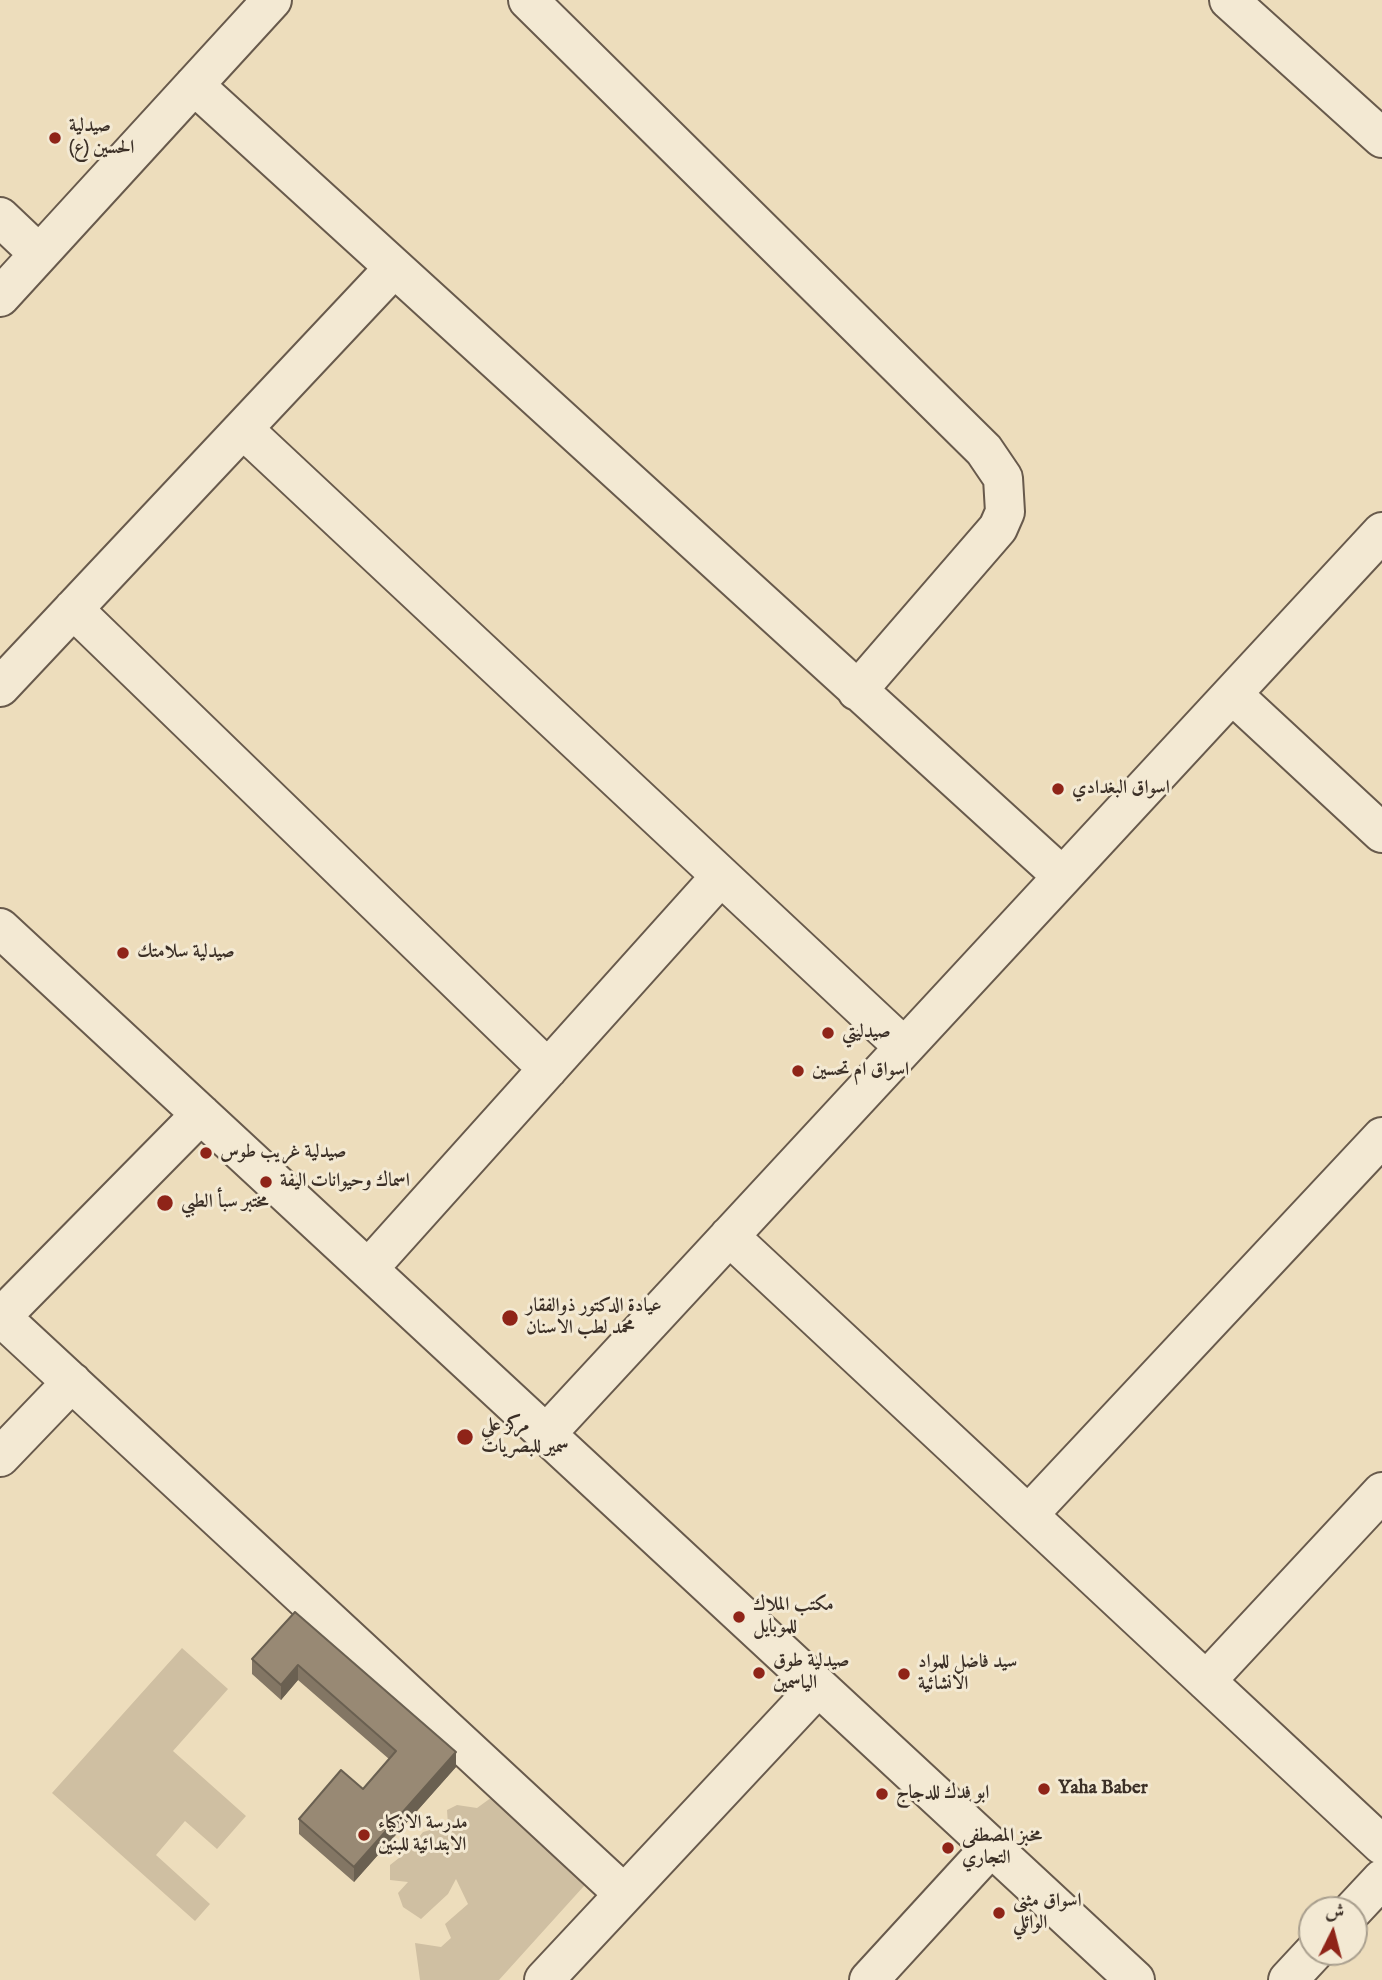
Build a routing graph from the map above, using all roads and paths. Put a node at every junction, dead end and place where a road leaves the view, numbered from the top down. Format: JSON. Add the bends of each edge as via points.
{"nodes":[{"id":1,"x":272,"y":0,"type":"edge"},
{"id":2,"x":528,"y":0,"type":"edge"},
{"id":3,"x":1229,"y":0,"type":"edge"},
{"id":4,"x":194,"y":85,"type":"junction"},
{"id":5,"x":1382,"y":138,"type":"edge"},
{"id":6,"x":0,"y":217,"type":"edge"},
{"id":7,"x":39,"y":254,"type":"junction"},
{"id":8,"x":394,"y":268,"type":"junction"},
{"id":9,"x":0,"y":297,"type":"edge"},
{"id":10,"x":243,"y":429,"type":"junction"},
{"id":11,"x":1382,"y":532,"type":"edge"},
{"id":12,"x":73,"y":609,"type":"junction"},
{"id":13,"x":0,"y":687,"type":"edge"},
{"id":14,"x":857,"y":691,"type":"junction"},
{"id":15,"x":1232,"y":694,"type":"junction"},
{"id":16,"x":1382,"y":833,"type":"edge"},
{"id":17,"x":721,"y":876,"type":"junction"},
{"id":18,"x":1062,"y":877,"type":"junction"},
{"id":19,"x":0,"y":928,"type":"edge"},
{"id":20,"x":904,"y":1047,"type":"junction"},
{"id":21,"x":548,"y":1069,"type":"junction"},
{"id":22,"x":201,"y":1114,"type":"junction"},
{"id":23,"x":1378,"y":1148,"type":"edge"},
{"id":24,"x":729,"y":1236,"type":"junction"},
{"id":25,"x":368,"y":1269,"type":"junction"},
{"id":26,"x":0,"y":1316,"type":"edge"},
{"id":27,"x":72,"y":1382,"type":"junction"},
{"id":28,"x":546,"y":1434,"type":"junction"},
{"id":29,"x":0,"y":1457,"type":"edge"},
{"id":30,"x":1382,"y":1492,"type":"edge"},
{"id":31,"x":1028,"y":1515,"type":"junction"},
{"id":32,"x":1206,"y":1681,"type":"junction"},
{"id":33,"x":818,"y":1687,"type":"junction"},
{"id":34,"x":1382,"y":1845,"type":"edge"},
{"id":35,"x":991,"y":1847,"type":"junction"},
{"id":36,"x":1382,"y":1878,"type":"edge"},
{"id":37,"x":624,"y":1894,"type":"junction"},
{"id":38,"x":1366,"y":1896,"type":"edge"},
{"id":39,"x":1301,"y":1966,"type":"edge"},
{"id":40,"x":544,"y":1980,"type":"edge"},
{"id":41,"x":869,"y":1980,"type":"edge"},
{"id":42,"x":1135,"y":1980,"type":"edge"},
{"id":43,"x":1288,"y":1980,"type":"edge"}],
"edges":[{"from":1,"to":4,"type":"street"},
{"from":2,"to":14,"type":"street","via":[[1000,470],[1006,495],[998,528]]},
{"from":3,"to":5,"type":"street"},
{"from":4,"to":7,"type":"street"},
{"from":4,"to":8,"type":"street"},
{"from":6,"to":7,"type":"street"},
{"from":7,"to":9,"type":"street"},
{"from":8,"to":10,"type":"street"},
{"from":8,"to":14,"type":"street"},
{"from":10,"to":12,"type":"street"},
{"from":10,"to":17,"type":"street"},
{"from":11,"to":15,"type":"street"},
{"from":12,"to":13,"type":"street"},
{"from":12,"to":21,"type":"street"},
{"from":14,"to":18,"type":"street"},
{"from":15,"to":16,"type":"street"},
{"from":15,"to":18,"type":"street"},
{"from":17,"to":20,"type":"street"},
{"from":17,"to":21,"type":"street"},
{"from":18,"to":20,"type":"street"},
{"from":19,"to":22,"type":"street"},
{"from":20,"to":24,"type":"street"},
{"from":21,"to":25,"type":"street"},
{"from":22,"to":25,"type":"street"},
{"from":22,"to":26,"type":"street"},
{"from":23,"to":31,"type":"street"},
{"from":24,"to":28,"type":"street"},
{"from":24,"to":31,"type":"street"},
{"from":25,"to":28,"type":"street"},
{"from":26,"to":27,"type":"street"},
{"from":27,"to":29,"type":"street"},
{"from":27,"to":37,"type":"street"},
{"from":28,"to":33,"type":"street"},
{"from":30,"to":32,"type":"street"},
{"from":31,"to":32,"type":"street"},
{"from":32,"to":34,"type":"street"},
{"from":33,"to":35,"type":"street"},
{"from":33,"to":37,"type":"street"},
{"from":35,"to":41,"type":"street"},
{"from":35,"to":42,"type":"street"},
{"from":36,"to":38,"type":"street"},
{"from":37,"to":40,"type":"street"},
{"from":39,"to":43,"type":"street"}]}
